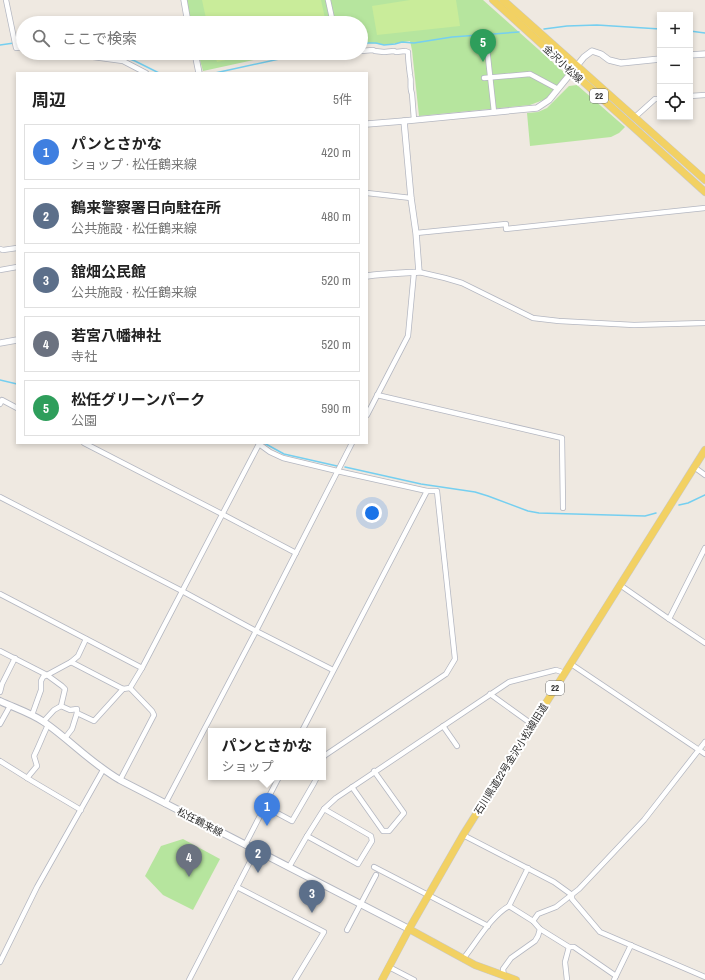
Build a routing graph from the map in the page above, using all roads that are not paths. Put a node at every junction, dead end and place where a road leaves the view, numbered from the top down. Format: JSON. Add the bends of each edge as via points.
{"nodes":[{"id":1,"x":6,"y":0,"type":"edge"},
{"id":2,"x":184,"y":0,"type":"edge"},
{"id":3,"x":328,"y":0,"type":"edge"},
{"id":4,"x":493,"y":0,"type":"edge"},
{"id":5,"x":504,"y":0,"type":"edge"},
{"id":6,"x":187,"y":16,"type":"edge"},
{"id":7,"x":331,"y":16,"type":"edge"},
{"id":8,"x":486,"y":39,"type":"dead end"},
{"id":9,"x":16,"y":46,"type":"edge"},
{"id":10,"x":368,"y":50,"type":"edge"},
{"id":11,"x":705,"y":54,"type":"edge"},
{"id":12,"x":693,"y":55,"type":"edge"},
{"id":13,"x":657,"y":59,"type":"edge"},
{"id":14,"x":115,"y":60,"type":"edge"},
{"id":15,"x":196,"y":60,"type":"edge"},
{"id":16,"x":577,"y":66,"type":"junction"},
{"id":17,"x":144,"y":72,"type":"edge"},
{"id":18,"x":199,"y":72,"type":"edge"},
{"id":19,"x":572,"y":72,"type":"junction"},
{"id":20,"x":490,"y":77,"type":"junction"},
{"id":21,"x":484,"y":78,"type":"dead end"},
{"id":22,"x":558,"y":89,"type":"junction"},
{"id":23,"x":705,"y":95,"type":"edge"},
{"id":24,"x":693,"y":96,"type":"edge"},
{"id":25,"x":657,"y":99,"type":"edge"},
{"id":26,"x":494,"y":112,"type":"junction"},
{"id":27,"x":635,"y":117,"type":"junction"},
{"id":28,"x":414,"y":120,"type":"junction"},
{"id":29,"x":404,"y":121,"type":"junction"},
{"id":30,"x":368,"y":124,"type":"edge"},
{"id":31,"x":705,"y":180,"type":"edge"},
{"id":32,"x":705,"y":192,"type":"edge"},
{"id":33,"x":368,"y":193,"type":"edge"},
{"id":34,"x":411,"y":198,"type":"junction"},
{"id":35,"x":705,"y":208,"type":"edge"},
{"id":36,"x":416,"y":233,"type":"junction"},
{"id":37,"x":16,"y":248,"type":"edge"},
{"id":38,"x":0,"y":249,"type":"edge"},
{"id":39,"x":16,"y":267,"type":"edge"},
{"id":40,"x":0,"y":270,"type":"edge"},
{"id":41,"x":417,"y":272,"type":"junction"},
{"id":42,"x":368,"y":276,"type":"edge"},
{"id":43,"x":705,"y":323,"type":"edge"},
{"id":44,"x":16,"y":340,"type":"edge"},
{"id":45,"x":0,"y":343,"type":"edge"},
{"id":46,"x":377,"y":396,"type":"junction"},
{"id":47,"x":0,"y":404,"type":"edge"},
{"id":48,"x":16,"y":407,"type":"edge"},
{"id":49,"x":368,"y":413,"type":"edge"},
{"id":50,"x":86,"y":444,"type":"edge"},
{"id":51,"x":352,"y":444,"type":"edge"},
{"id":52,"x":705,"y":450,"type":"edge"},
{"id":53,"x":694,"y":467,"type":"junction"},
{"id":54,"x":338,"y":471,"type":"junction"},
{"id":55,"x":705,"y":475,"type":"edge"},
{"id":56,"x":427,"y":491,"type":"junction"},
{"id":57,"x":0,"y":497,"type":"edge"},
{"id":58,"x":563,"y":508,"type":"dead end"},
{"id":59,"x":222,"y":514,"type":"junction"},
{"id":60,"x":705,"y":548,"type":"edge"},
{"id":61,"x":296,"y":553,"type":"junction"},
{"id":62,"x":620,"y":585,"type":"junction"},
{"id":63,"x":182,"y":591,"type":"junction"},
{"id":64,"x":0,"y":594,"type":"edge"},
{"id":65,"x":669,"y":619,"type":"junction"},
{"id":66,"x":256,"y":631,"type":"junction"},
{"id":67,"x":86,"y":640,"type":"junction"},
{"id":68,"x":705,"y":643,"type":"edge"},
{"id":69,"x":0,"y":650,"type":"edge"},
{"id":70,"x":15,"y":658,"type":"junction"},
{"id":71,"x":71,"y":662,"type":"junction"},
{"id":72,"x":571,"y":664,"type":"junction"},
{"id":73,"x":142,"y":668,"type":"junction"},
{"id":74,"x":333,"y":670,"type":"junction"},
{"id":75,"x":565,"y":673,"type":"junction"},
{"id":76,"x":47,"y":675,"type":"junction"},
{"id":77,"x":130,"y":688,"type":"junction"},
{"id":78,"x":123,"y":690,"type":"junction"},
{"id":79,"x":0,"y":692,"type":"edge"},
{"id":80,"x":490,"y":694,"type":"junction"},
{"id":81,"x":0,"y":701,"type":"edge"},
{"id":82,"x":10,"y":706,"type":"junction"},
{"id":83,"x":61,"y":706,"type":"junction"},
{"id":84,"x":77,"y":713,"type":"junction"},
{"id":85,"x":32,"y":715,"type":"junction"},
{"id":86,"x":0,"y":724,"type":"edge"},
{"id":87,"x":46,"y":724,"type":"junction"},
{"id":88,"x":533,"y":725,"type":"junction"},
{"id":89,"x":443,"y":726,"type":"junction"},
{"id":90,"x":304,"y":728,"type":"edge"},
{"id":91,"x":65,"y":738,"type":"junction"},
{"id":92,"x":705,"y":742,"type":"edge"},
{"id":93,"x":457,"y":746,"type":"dead end"},
{"id":94,"x":699,"y":750,"type":"junction"},
{"id":95,"x":705,"y":754,"type":"edge"},
{"id":96,"x":326,"y":755,"type":"edge"},
{"id":97,"x":0,"y":761,"type":"edge"},
{"id":98,"x":103,"y":770,"type":"junction"},
{"id":99,"x":374,"y":771,"type":"junction"},
{"id":100,"x":27,"y":778,"type":"junction"},
{"id":101,"x":120,"y":780,"type":"junction"},
{"id":102,"x":277,"y":780,"type":"edge"},
{"id":103,"x":316,"y":780,"type":"edge"},
{"id":104,"x":352,"y":787,"type":"junction"},
{"id":105,"x":165,"y":804,"type":"junction"},
{"id":106,"x":264,"y":806,"type":"junction"},
{"id":107,"x":324,"y":809,"type":"junction"},
{"id":108,"x":81,"y":810,"type":"junction"},
{"id":109,"x":463,"y":835,"type":"junction"},
{"id":110,"x":307,"y":836,"type":"junction"},
{"id":111,"x":245,"y":845,"type":"junction"},
{"id":112,"x":256,"y":850,"type":"junction"},
{"id":113,"x":289,"y":867,"type":"junction"},
{"id":114,"x":374,"y":867,"type":"dead end"},
{"id":115,"x":528,"y":868,"type":"junction"},
{"id":116,"x":376,"y":875,"type":"dead end"},
{"id":117,"x":237,"y":887,"type":"junction"},
{"id":118,"x":572,"y":895,"type":"junction"},
{"id":119,"x":428,"y":896,"type":"junction"},
{"id":120,"x":360,"y":905,"type":"junction"},
{"id":121,"x":508,"y":906,"type":"junction"},
{"id":122,"x":533,"y":922,"type":"junction"},
{"id":123,"x":488,"y":926,"type":"junction"},
{"id":124,"x":409,"y":929,"type":"junction"},
{"id":125,"x":540,"y":929,"type":"junction"},
{"id":126,"x":347,"y":930,"type":"dead end"},
{"id":127,"x":631,"y":945,"type":"junction"},
{"id":128,"x":569,"y":947,"type":"junction"},
{"id":129,"x":463,"y":959,"type":"junction"},
{"id":130,"x":0,"y":962,"type":"edge"},
{"id":131,"x":389,"y":967,"type":"junction"},
{"id":132,"x":501,"y":977,"type":"edge"},
{"id":133,"x":705,"y":977,"type":"edge"},
{"id":134,"x":615,"y":978,"type":"edge"},
{"id":135,"x":189,"y":980,"type":"edge"},
{"id":136,"x":295,"y":980,"type":"edge"},
{"id":137,"x":382,"y":980,"type":"edge"},
{"id":138,"x":414,"y":980,"type":"edge"},
{"id":139,"x":516,"y":980,"type":"edge"},
{"id":140,"x":567,"y":980,"type":"edge"}],
"edges":[{"from":1,"to":9,"type":"street"},
{"from":2,"to":6,"type":"street"},
{"from":3,"to":7,"type":"street"},
{"from":4,"to":19,"type":"main road","name":"金沢小松線","number":"22"},
{"from":5,"to":16,"type":"main road","name":"金沢小松線","number":"22"},
{"from":8,"to":20,"type":"street"},
{"from":10,"to":28,"type":"street","via":[[408,52]]},
{"from":11,"to":12,"type":"street"},
{"from":13,"to":16,"type":"street","via":[[621,63],[592,51]]},
{"from":14,"to":17,"type":"street"},
{"from":15,"to":18,"type":"street"},
{"from":16,"to":19,"type":"street"},
{"from":16,"to":27,"type":"main road","name":"金沢小松線","number":"22"},
{"from":19,"to":22,"type":"street"},
{"from":19,"to":32,"type":"main road","name":"金沢小松線","number":"22"},
{"from":20,"to":21,"type":"street"},
{"from":20,"to":22,"type":"street","via":[[530,74]]},
{"from":20,"to":26,"type":"street"},
{"from":22,"to":26,"type":"street","via":[[549,100],[537,108]]},
{"from":23,"to":24,"type":"street"},
{"from":25,"to":27,"type":"street"},
{"from":26,"to":28,"type":"street"},
{"from":27,"to":31,"type":"main road","name":"金沢小松線","number":"22"},
{"from":28,"to":29,"type":"street"},
{"from":29,"to":30,"type":"street"},
{"from":29,"to":34,"type":"street"},
{"from":33,"to":34,"type":"street"},
{"from":34,"to":36,"type":"street"},
{"from":35,"to":36,"type":"street","via":[[506,229],[506,224]]},
{"from":36,"to":41,"type":"street"},
{"from":37,"to":38,"type":"street"},
{"from":39,"to":40,"type":"street"},
{"from":41,"to":42,"type":"street"},
{"from":41,"to":43,"type":"street","via":[[462,283],[533,318],[634,325]]},
{"from":41,"to":46,"type":"street","via":[[408,336]]},
{"from":44,"to":45,"type":"street"},
{"from":46,"to":49,"type":"street"},
{"from":46,"to":58,"type":"street","via":[[562,438]]},
{"from":47,"to":48,"type":"street","via":[[2,400]]},
{"from":50,"to":59,"type":"street"},
{"from":51,"to":54,"type":"street"},
{"from":52,"to":53,"type":"main road","name":"石川県道22号金沢小松線旧道","number":"22"},
{"from":53,"to":55,"type":"street"},
{"from":53,"to":62,"type":"main road","name":"石川県道22号金沢小松線旧道","number":"22"},
{"from":54,"to":56,"type":"street"},
{"from":54,"to":59,"type":"street","via":[[284,458],[259,444]]},
{"from":54,"to":61,"type":"street"},
{"from":56,"to":74,"type":"street"},
{"from":56,"to":96,"type":"street","via":[[437,491],[455,659],[446,674]]},
{"from":57,"to":63,"type":"street"},
{"from":59,"to":61,"type":"street"},
{"from":59,"to":63,"type":"street"},
{"from":60,"to":65,"type":"street"},
{"from":61,"to":66,"type":"street"},
{"from":62,"to":65,"type":"street"},
{"from":62,"to":72,"type":"main road","name":"石川県道22号金沢小松線旧道","number":"22"},
{"from":63,"to":66,"type":"street"},
{"from":63,"to":73,"type":"street"},
{"from":64,"to":67,"type":"street"},
{"from":65,"to":68,"type":"street"},
{"from":66,"to":74,"type":"street"},
{"from":66,"to":105,"type":"street"},
{"from":67,"to":71,"type":"street","via":[[78,656]]},
{"from":67,"to":73,"type":"street"},
{"from":69,"to":70,"type":"street"},
{"from":70,"to":76,"type":"street"},
{"from":70,"to":79,"type":"street"},
{"from":71,"to":76,"type":"street"},
{"from":71,"to":78,"type":"street"},
{"from":72,"to":75,"type":"main road","name":"石川県道22号金沢小松線旧道","number":"22"},
{"from":72,"to":94,"type":"street"},
{"from":73,"to":77,"type":"street"},
{"from":74,"to":90,"type":"street"},
{"from":75,"to":80,"type":"street","via":[[556,670],[509,682]]},
{"from":75,"to":88,"type":"main road","name":"石川県道22号金沢小松線旧道","number":"22"},
{"from":76,"to":83,"type":"street","via":[[65,689]]},
{"from":76,"to":85,"type":"street","via":[[41,681],[41,690]]},
{"from":77,"to":78,"type":"street"},
{"from":77,"to":101,"type":"street","via":[[154,715]]},
{"from":78,"to":84,"type":"street","via":[[94,721]]},
{"from":80,"to":88,"type":"street"},
{"from":80,"to":89,"type":"street"},
{"from":81,"to":82,"type":"main road","name":"松任鶴来線"},
{"from":82,"to":85,"type":"main road","name":"松任鶴来線"},
{"from":82,"to":86,"type":"street"},
{"from":83,"to":84,"type":"street","via":[[70,710],[77,709]]},
{"from":83,"to":87,"type":"street","via":[[54,710]]},
{"from":84,"to":91,"type":"street","via":[[72,729]]},
{"from":85,"to":87,"type":"main road","name":"松任鶴来線"},
{"from":87,"to":91,"type":"main road","name":"松任鶴来線"},
{"from":87,"to":100,"type":"street","via":[[34,756],[37,766]]},
{"from":88,"to":109,"type":"main road","name":"石川県道22号金沢小松線旧道","number":"22"},
{"from":89,"to":93,"type":"street"},
{"from":89,"to":99,"type":"street"},
{"from":91,"to":98,"type":"main road","name":"松任鶴来線"},
{"from":92,"to":94,"type":"street"},
{"from":94,"to":95,"type":"street"},
{"from":94,"to":118,"type":"street","via":[[644,820]]},
{"from":97,"to":100,"type":"street"},
{"from":98,"to":101,"type":"main road","name":"松任鶴来線"},
{"from":98,"to":108,"type":"street"},
{"from":99,"to":104,"type":"street"},
{"from":99,"to":104,"type":"street","via":[[404,813],[389,831],[383,831]]},
{"from":100,"to":108,"type":"street"},
{"from":101,"to":105,"type":"main road","name":"松任鶴来線"},
{"from":102,"to":106,"type":"street"},
{"from":103,"to":106,"type":"street","via":[[292,821]]},
{"from":104,"to":107,"type":"street"},
{"from":105,"to":111,"type":"main road","name":"松任鶴来線"},
{"from":106,"to":111,"type":"street"},
{"from":107,"to":110,"type":"street"},
{"from":107,"to":110,"type":"street","via":[[371,836],[372,841],[358,864]]},
{"from":108,"to":130,"type":"street","via":[[37,887]]},
{"from":109,"to":115,"type":"street"},
{"from":109,"to":119,"type":"main road","name":"石川県道22号金沢小松線旧道","number":"22"},
{"from":110,"to":113,"type":"street"},
{"from":111,"to":112,"type":"main road","name":"松任鶴来線"},
{"from":112,"to":113,"type":"main road","name":"松任鶴来線"},
{"from":112,"to":117,"type":"street"},
{"from":113,"to":120,"type":"main road","name":"松任鶴来線"},
{"from":114,"to":119,"type":"street"},
{"from":115,"to":118,"type":"street"},
{"from":115,"to":121,"type":"street"},
{"from":116,"to":120,"type":"street"},
{"from":117,"to":135,"type":"street"},
{"from":117,"to":136,"type":"street","via":[[324,932]]},
{"from":118,"to":122,"type":"street","via":[[556,907],[538,914]]},
{"from":118,"to":127,"type":"street","via":[[572,899],[600,932]]},
{"from":119,"to":123,"type":"street"},
{"from":119,"to":124,"type":"main road","name":"石川県道22号金沢小松線旧道","number":"22"},
{"from":120,"to":124,"type":"main road","name":"松任鶴来線"},
{"from":120,"to":126,"type":"street"},
{"from":121,"to":122,"type":"street"},
{"from":121,"to":123,"type":"street"},
{"from":122,"to":125,"type":"street"},
{"from":123,"to":129,"type":"street"},
{"from":124,"to":129,"type":"main road"},
{"from":124,"to":131,"type":"main road","name":"石川県道22号金沢小松線旧道"},
{"from":125,"to":128,"type":"street"},
{"from":125,"to":132,"type":"street","via":[[535,941],[511,958],[503,968]]},
{"from":127,"to":133,"type":"street"},
{"from":127,"to":134,"type":"street"},
{"from":128,"to":134,"type":"street","via":[[574,947]]},
{"from":128,"to":140,"type":"street","via":[[565,962]]},
{"from":129,"to":132,"type":"main road"},
{"from":131,"to":137,"type":"main road","name":"石川県道22号金沢小松線旧道"},
{"from":131,"to":138,"type":"street"},
{"from":132,"to":139,"type":"main road"}]}
